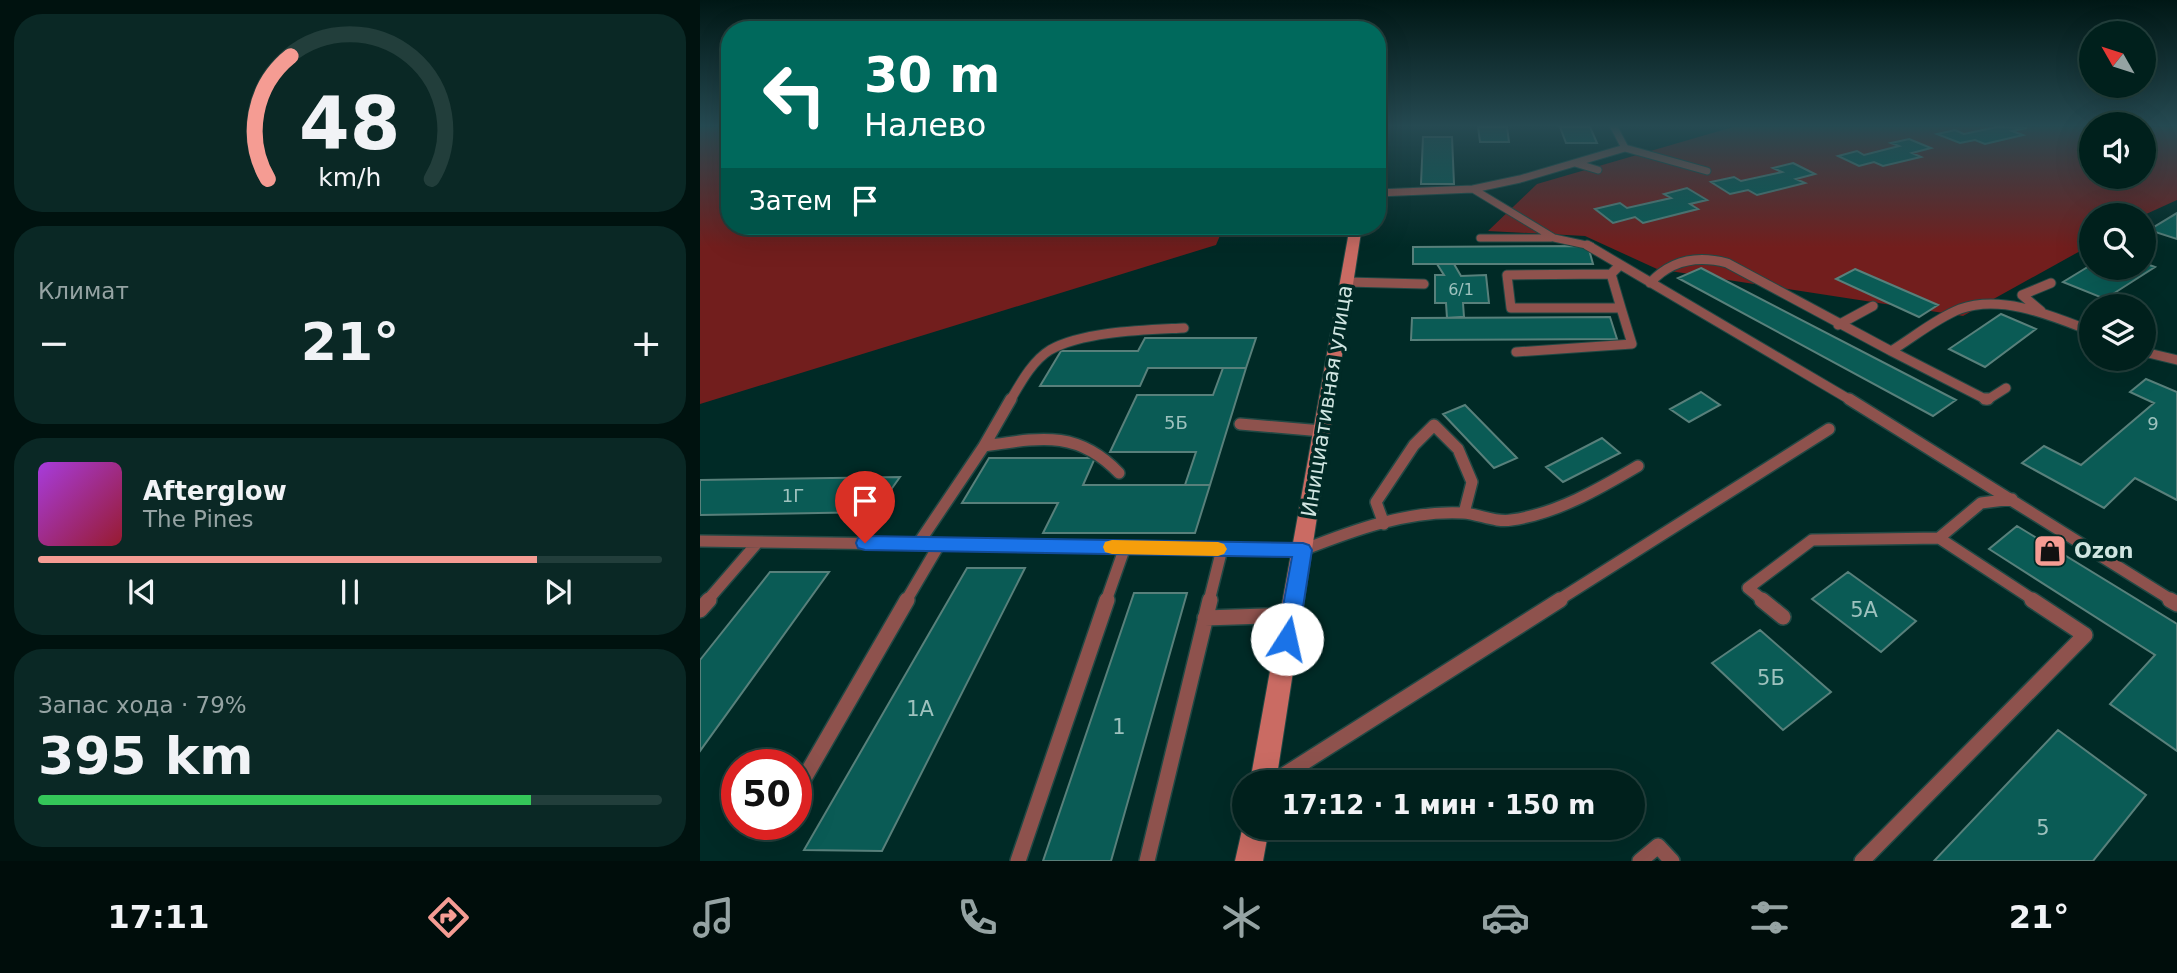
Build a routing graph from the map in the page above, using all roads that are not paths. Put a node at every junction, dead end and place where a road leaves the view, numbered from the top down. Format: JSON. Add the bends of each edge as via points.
{"nodes":[{"id":1,"x":1559,"y":167,"type":"edge"},
{"id":2,"x":1589,"y":167,"type":"edge"},
{"id":3,"x":1693,"y":167,"type":"edge"},
{"id":4,"x":1598,"y":170,"type":"dead end"},
{"id":5,"x":1707,"y":171,"type":"dead end"},
{"id":6,"x":1473,"y":189,"type":"junction"},
{"id":7,"x":1386,"y":193,"type":"edge"},
{"id":8,"x":1355,"y":235,"type":"edge"},
{"id":9,"x":1480,"y":238,"type":"dead end"},
{"id":10,"x":1554,"y":238,"type":"junction"},
{"id":11,"x":1620,"y":265,"type":"junction"},
{"id":12,"x":1611,"y":274,"type":"junction"},
{"id":13,"x":1347,"y":282,"type":"junction"},
{"id":14,"x":1650,"y":283,"type":"junction"},
{"id":15,"x":2051,"y":283,"type":"dead end"},
{"id":16,"x":1424,"y":284,"type":"dead end"},
{"id":17,"x":1872,"y":306,"type":"dead end"},
{"id":18,"x":1621,"y":308,"type":"junction"},
{"id":19,"x":2041,"y":311,"type":"junction"},
{"id":20,"x":1838,"y":325,"type":"junction"},
{"id":21,"x":2079,"y":326,"type":"edge"},
{"id":22,"x":1184,"y":328,"type":"dead end"},
{"id":23,"x":1891,"y":351,"type":"junction"},
{"id":24,"x":1517,"y":352,"type":"dead end"},
{"id":25,"x":2156,"y":355,"type":"edge"},
{"id":26,"x":2177,"y":360,"type":"edge"},
{"id":27,"x":2006,"y":388,"type":"dead end"},
{"id":28,"x":1240,"y":424,"type":"dead end"},
{"id":29,"x":1829,"y":429,"type":"dead end"},
{"id":30,"x":1322,"y":431,"type":"junction"},
{"id":31,"x":984,"y":446,"type":"junction"},
{"id":32,"x":1638,"y":466,"type":"dead end"},
{"id":33,"x":1119,"y":474,"type":"dead end"},
{"id":34,"x":2012,"y":499,"type":"junction"},
{"id":35,"x":1464,"y":513,"type":"junction"},
{"id":36,"x":1384,"y":524,"type":"junction"},
{"id":37,"x":1939,"y":538,"type":"junction"},
{"id":38,"x":700,"y":541,"type":"edge"},
{"id":39,"x":758,"y":542,"type":"junction"},
{"id":40,"x":918,"y":544,"type":"junction"},
{"id":41,"x":939,"y":545,"type":"junction"},
{"id":42,"x":1125,"y":547,"type":"junction"},
{"id":43,"x":1222,"y":549,"type":"junction"},
{"id":44,"x":1303,"y":550,"type":"junction"},
{"id":45,"x":2177,"y":604,"type":"edge"},
{"id":46,"x":700,"y":610,"type":"edge"},
{"id":47,"x":1292,"y":615,"type":"junction"},
{"id":48,"x":1205,"y":618,"type":"junction"},
{"id":49,"x":1783,"y":618,"type":"dead end"},
{"id":50,"x":812,"y":765,"type":"edge"},
{"id":51,"x":1265,"y":770,"type":"edge"},
{"id":52,"x":1292,"y":770,"type":"edge"},
{"id":53,"x":1253,"y":840,"type":"edge"},
{"id":54,"x":1018,"y":861,"type":"edge"},
{"id":55,"x":1147,"y":861,"type":"edge"},
{"id":56,"x":1249,"y":861,"type":"edge"},
{"id":57,"x":1640,"y":861,"type":"edge"},
{"id":58,"x":1672,"y":861,"type":"edge"},
{"id":59,"x":1862,"y":861,"type":"edge"}],
"edges":[{"from":1,"to":6,"type":"lane"},
{"from":2,"to":4,"type":"lane"},
{"from":3,"to":5,"type":"lane"},
{"from":6,"to":7,"type":"lane"},
{"from":6,"to":10,"type":"lane"},
{"from":8,"to":13,"type":"main road","name":"Инициативная улица"},
{"from":9,"to":10,"type":"lane"},
{"from":10,"to":11,"type":"lane","via":[[1589,245]]},
{"from":11,"to":12,"type":"lane"},
{"from":11,"to":14,"type":"lane"},
{"from":12,"to":18,"type":"lane"},
{"from":12,"to":18,"type":"lane","via":[[1507,275],[1511,308]]},
{"from":13,"to":16,"type":"lane"},
{"from":13,"to":30,"type":"main road","name":"Инициативная улица"},
{"from":14,"to":20,"type":"lane","via":[[1678,264],[1709,257],[1727,262]]},
{"from":14,"to":34,"type":"lane"},
{"from":15,"to":19,"type":"lane","via":[[2022,295]]},
{"from":17,"to":20,"type":"lane"},
{"from":18,"to":24,"type":"lane","via":[[1632,344]]},
{"from":19,"to":21,"type":"lane"},
{"from":19,"to":23,"type":"lane","via":[[1985,304],[1962,309]]},
{"from":20,"to":23,"type":"lane"},
{"from":22,"to":31,"type":"lane","via":[[1150,329],[1049,351],[1019,385]]},
{"from":23,"to":27,"type":"lane","via":[[1987,400]]},
{"from":25,"to":26,"type":"lane"},
{"from":28,"to":30,"type":"lane"},
{"from":29,"to":52,"type":"lane"},
{"from":30,"to":44,"type":"main road","name":"Инициативная улица"},
{"from":31,"to":33,"type":"lane","via":[[1045,437],[1076,441],[1097,452]]},
{"from":31,"to":40,"type":"lane"},
{"from":32,"to":35,"type":"lane","via":[[1584,498],[1509,521]]},
{"from":34,"to":37,"type":"lane","via":[[1981,503]]},
{"from":34,"to":45,"type":"lane"},
{"from":35,"to":36,"type":"lane","via":[[1416,515]]},
{"from":35,"to":36,"type":"lane","via":[[1472,482],[1458,449],[1434,425],[1414,445],[1376,502]]},
{"from":36,"to":44,"type":"lane"},
{"from":37,"to":49,"type":"lane","via":[[1812,540],[1748,588]]},
{"from":37,"to":59,"type":"lane","via":[[2085,635]]},
{"from":38,"to":39,"type":"lane"},
{"from":39,"to":40,"type":"lane"},
{"from":39,"to":46,"type":"lane"},
{"from":40,"to":41,"type":"lane"},
{"from":41,"to":42,"type":"lane"},
{"from":41,"to":50,"type":"lane"},
{"from":42,"to":43,"type":"lane"},
{"from":42,"to":54,"type":"lane"},
{"from":43,"to":44,"type":"lane"},
{"from":43,"to":48,"type":"lane"},
{"from":44,"to":47,"type":"main road","name":"Инициативная улица"},
{"from":47,"to":48,"type":"lane"},
{"from":47,"to":51,"type":"main road","name":"Инициативная улица"},
{"from":48,"to":55,"type":"lane"},
{"from":53,"to":56,"type":"main road"},
{"from":57,"to":58,"type":"lane","via":[[1658,846]]}]}
